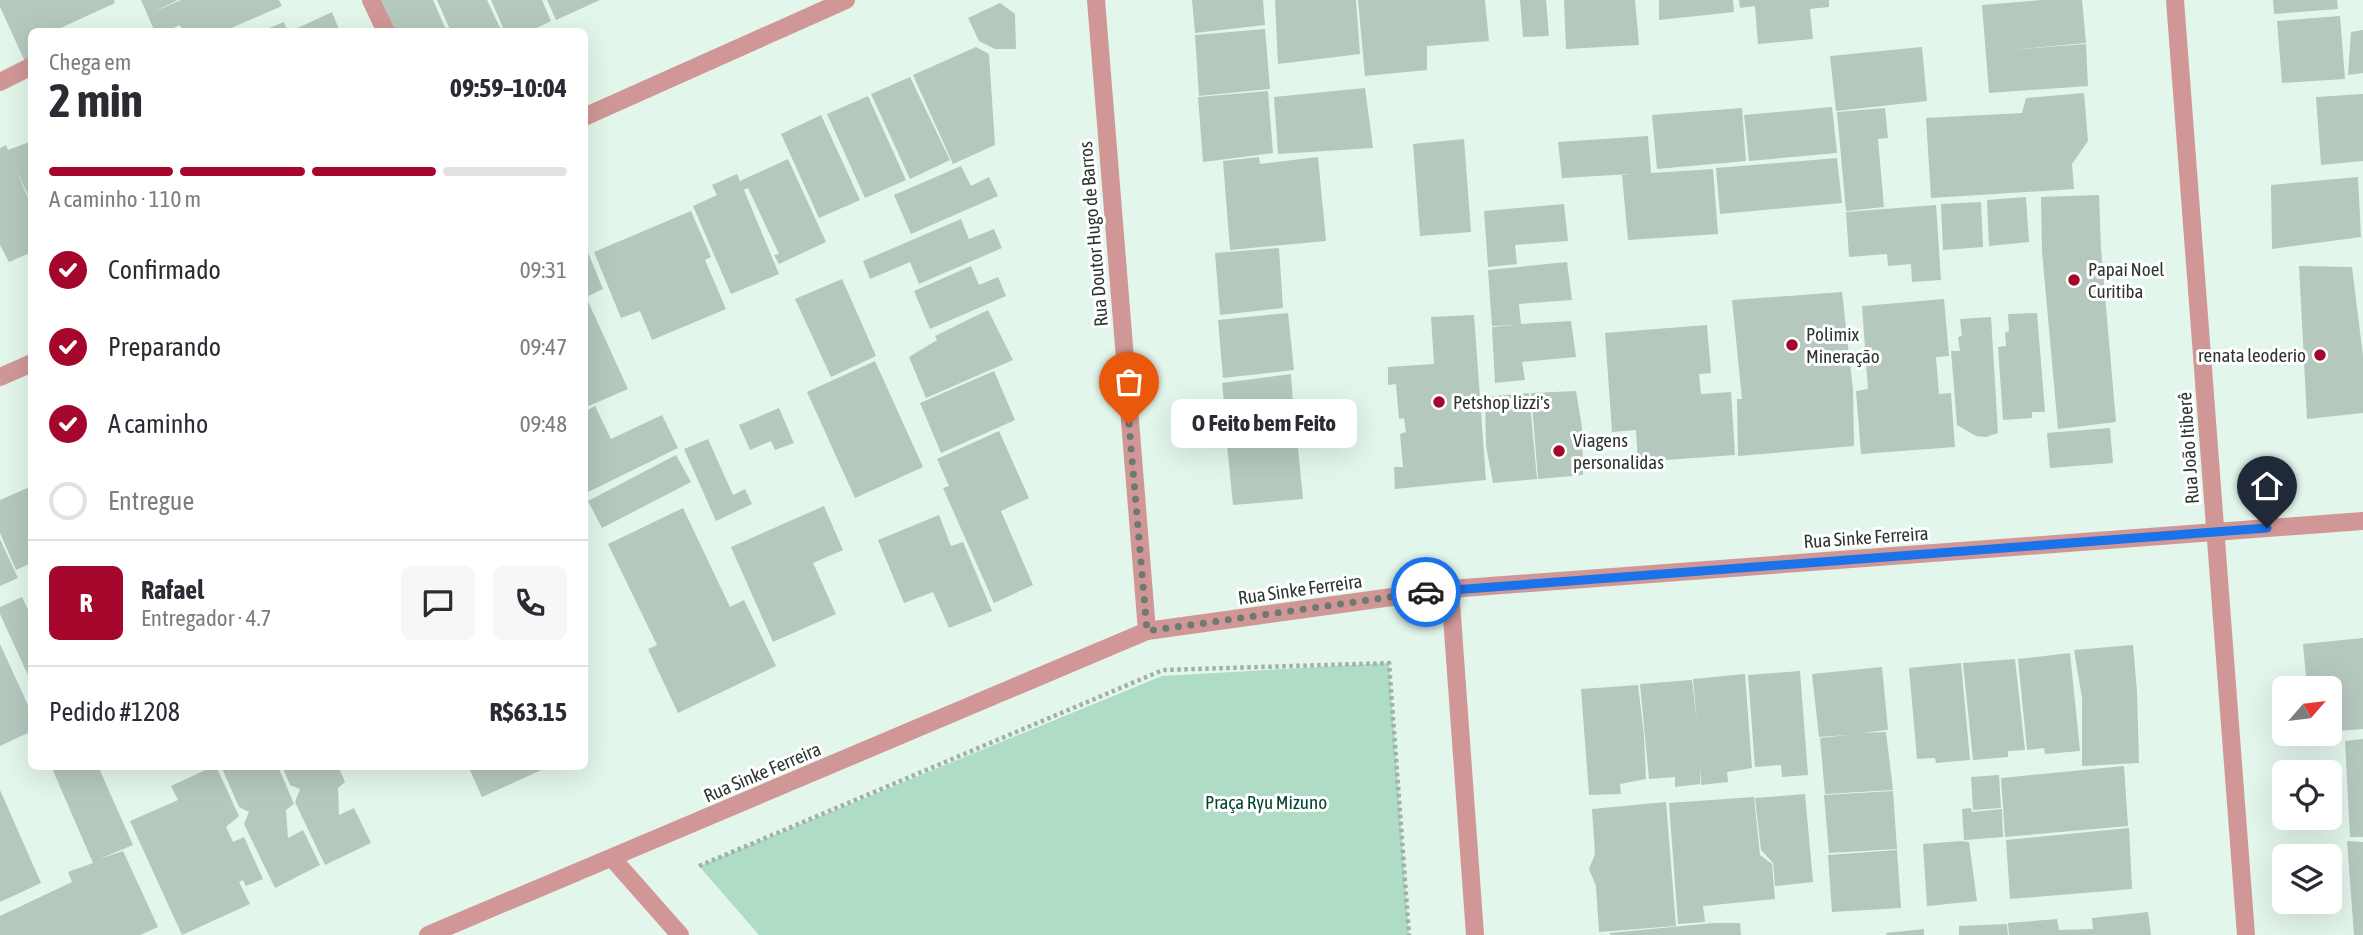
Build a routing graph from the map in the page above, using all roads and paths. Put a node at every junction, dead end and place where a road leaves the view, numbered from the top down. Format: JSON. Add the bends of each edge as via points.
{"nodes":[{"id":1,"x":371,"y":0,"type":"edge"},
{"id":2,"x":846,"y":0,"type":"edge"},
{"id":3,"x":1096,"y":0,"type":"edge"},
{"id":4,"x":2175,"y":0,"type":"edge"},
{"id":5,"x":384,"y":28,"type":"edge"},
{"id":6,"x":28,"y":68,"type":"edge"},
{"id":7,"x":0,"y":82,"type":"edge"},
{"id":8,"x":588,"y":115,"type":"edge"},
{"id":9,"x":28,"y":365,"type":"edge"},
{"id":10,"x":0,"y":377,"type":"edge"},
{"id":11,"x":2363,"y":521,"type":"edge"},
{"id":12,"x":2216,"y":532,"type":"junction"},
{"id":13,"x":1450,"y":589,"type":"junction"},
{"id":14,"x":1147,"y":631,"type":"junction"},
{"id":15,"x":612,"y":858,"type":"junction"},
{"id":16,"x":699,"y":866,"type":"dead end"},
{"id":17,"x":428,"y":935,"type":"edge"},
{"id":18,"x":680,"y":935,"type":"edge"},
{"id":19,"x":1409,"y":935,"type":"edge"},
{"id":20,"x":1475,"y":935,"type":"edge"},
{"id":21,"x":2246,"y":935,"type":"edge"}],
"edges":[{"from":1,"to":5,"type":"street"},
{"from":2,"to":8,"type":"street"},
{"from":3,"to":14,"type":"street","name":"Rua Doutor Hugo de Barros"},
{"from":4,"to":12,"type":"street","name":"Rua João Itiberê"},
{"from":6,"to":7,"type":"street"},
{"from":9,"to":10,"type":"street"},
{"from":11,"to":12,"type":"street","name":"Rua Sinke Ferreira"},
{"from":12,"to":13,"type":"street","name":"Rua Sinke Ferreira"},
{"from":12,"to":21,"type":"street","name":"Rua João Itiberê"},
{"from":13,"to":14,"type":"street","name":"Rua Sinke Ferreira"},
{"from":13,"to":20,"type":"street"},
{"from":14,"to":15,"type":"street","name":"Rua Sinke Ferreira"},
{"from":15,"to":17,"type":"street","name":"Rua Sinke Ferreira"},
{"from":15,"to":18,"type":"street"},
{"from":16,"to":19,"type":"path","via":[[1163,670],[1389,663]]}]}
